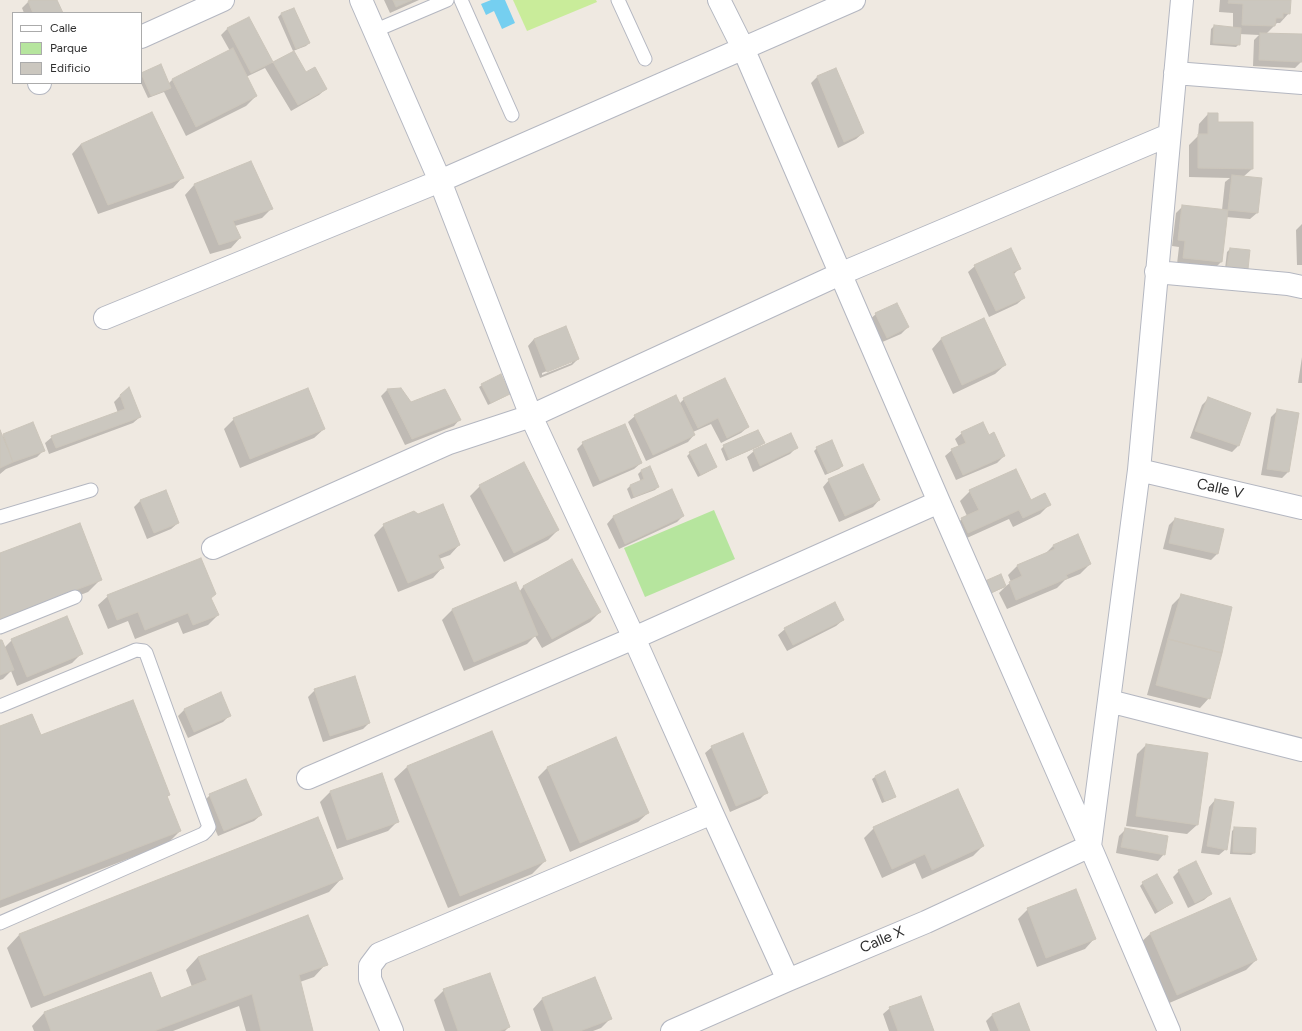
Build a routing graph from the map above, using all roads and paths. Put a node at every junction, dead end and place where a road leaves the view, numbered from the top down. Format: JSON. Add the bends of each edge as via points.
{"nodes":[{"id":1,"x":223,"y":0,"type":"edge"},
{"id":2,"x":361,"y":0,"type":"edge"},
{"id":3,"x":447,"y":0,"type":"edge"},
{"id":4,"x":461,"y":0,"type":"edge"},
{"id":5,"x":618,"y":0,"type":"edge"},
{"id":6,"x":719,"y":0,"type":"edge"},
{"id":7,"x":854,"y":0,"type":"edge"},
{"id":8,"x":1182,"y":0,"type":"edge"},
{"id":9,"x":374,"y":32,"type":"junction"},
{"id":10,"x":142,"y":37,"type":"edge"},
{"id":11,"x":743,"y":48,"type":"junction"},
{"id":12,"x":645,"y":59,"type":"dead end"},
{"id":13,"x":1175,"y":73,"type":"junction"},
{"id":14,"x":1302,"y":83,"type":"edge"},
{"id":15,"x":512,"y":115,"type":"dead end"},
{"id":16,"x":1169,"y":135,"type":"junction"},
{"id":17,"x":440,"y":181,"type":"junction"},
{"id":18,"x":1156,"y":272,"type":"junction"},
{"id":19,"x":840,"y":274,"type":"junction"},
{"id":20,"x":1302,"y":287,"type":"edge"},
{"id":21,"x":105,"y":318,"type":"dead end"},
{"id":22,"x":531,"y":416,"type":"junction"},
{"id":23,"x":1139,"y":470,"type":"junction"},
{"id":24,"x":91,"y":490,"type":"dead end"},
{"id":25,"x":939,"y":502,"type":"junction"},
{"id":26,"x":1302,"y":508,"type":"edge"},
{"id":27,"x":0,"y":517,"type":"edge"},
{"id":28,"x":212,"y":548,"type":"dead end"},
{"id":29,"x":76,"y":598,"type":"dead end"},
{"id":30,"x":0,"y":627,"type":"edge"},
{"id":31,"x":634,"y":638,"type":"junction"},
{"id":32,"x":1109,"y":701,"type":"junction"},
{"id":33,"x":0,"y":706,"type":"edge"},
{"id":34,"x":1302,"y":750,"type":"edge"},
{"id":35,"x":308,"y":778,"type":"dead end"},
{"id":36,"x":712,"y":813,"type":"junction"},
{"id":37,"x":1090,"y":846,"type":"junction"},
{"id":38,"x":0,"y":923,"type":"edge"},
{"id":39,"x":788,"y":980,"type":"junction"},
{"id":40,"x":392,"y":1031,"type":"edge"},
{"id":41,"x":672,"y":1031,"type":"edge"},
{"id":42,"x":1169,"y":1031,"type":"edge"}],
"edges":[{"from":1,"to":10,"type":"street"},
{"from":2,"to":9,"type":"street"},
{"from":3,"to":9,"type":"lane"},
{"from":4,"to":15,"type":"lane"},
{"from":5,"to":12,"type":"lane"},
{"from":6,"to":11,"type":"street"},
{"from":7,"to":11,"type":"street"},
{"from":8,"to":13,"type":"street"},
{"from":9,"to":17,"type":"street"},
{"from":11,"to":17,"type":"street"},
{"from":11,"to":19,"type":"street"},
{"from":13,"to":14,"type":"street"},
{"from":13,"to":16,"type":"street"},
{"from":16,"to":18,"type":"street"},
{"from":16,"to":19,"type":"street"},
{"from":17,"to":21,"type":"street"},
{"from":17,"to":22,"type":"street"},
{"from":18,"to":20,"type":"street"},
{"from":18,"to":23,"type":"street"},
{"from":19,"to":22,"type":"street"},
{"from":19,"to":25,"type":"street"},
{"from":22,"to":28,"type":"street","via":[[449,443]]},
{"from":22,"to":31,"type":"street"},
{"from":23,"to":26,"type":"street","name":"Calle V"},
{"from":23,"to":32,"type":"street"},
{"from":24,"to":27,"type":"lane"},
{"from":25,"to":31,"type":"street"},
{"from":25,"to":37,"type":"street"},
{"from":29,"to":30,"type":"lane"},
{"from":31,"to":35,"type":"street"},
{"from":31,"to":36,"type":"street"},
{"from":32,"to":34,"type":"street"},
{"from":32,"to":37,"type":"street"},
{"from":33,"to":38,"type":"lane","via":[[129,652],[144,651],[209,827],[202,834]]},
{"from":36,"to":39,"type":"street"},
{"from":36,"to":40,"type":"street","via":[[379,954],[370,966],[370,979]]},
{"from":37,"to":39,"type":"street","name":"Calle X","via":[[926,922]]},
{"from":37,"to":42,"type":"street"},
{"from":39,"to":41,"type":"street","name":"Calle X"}]}
